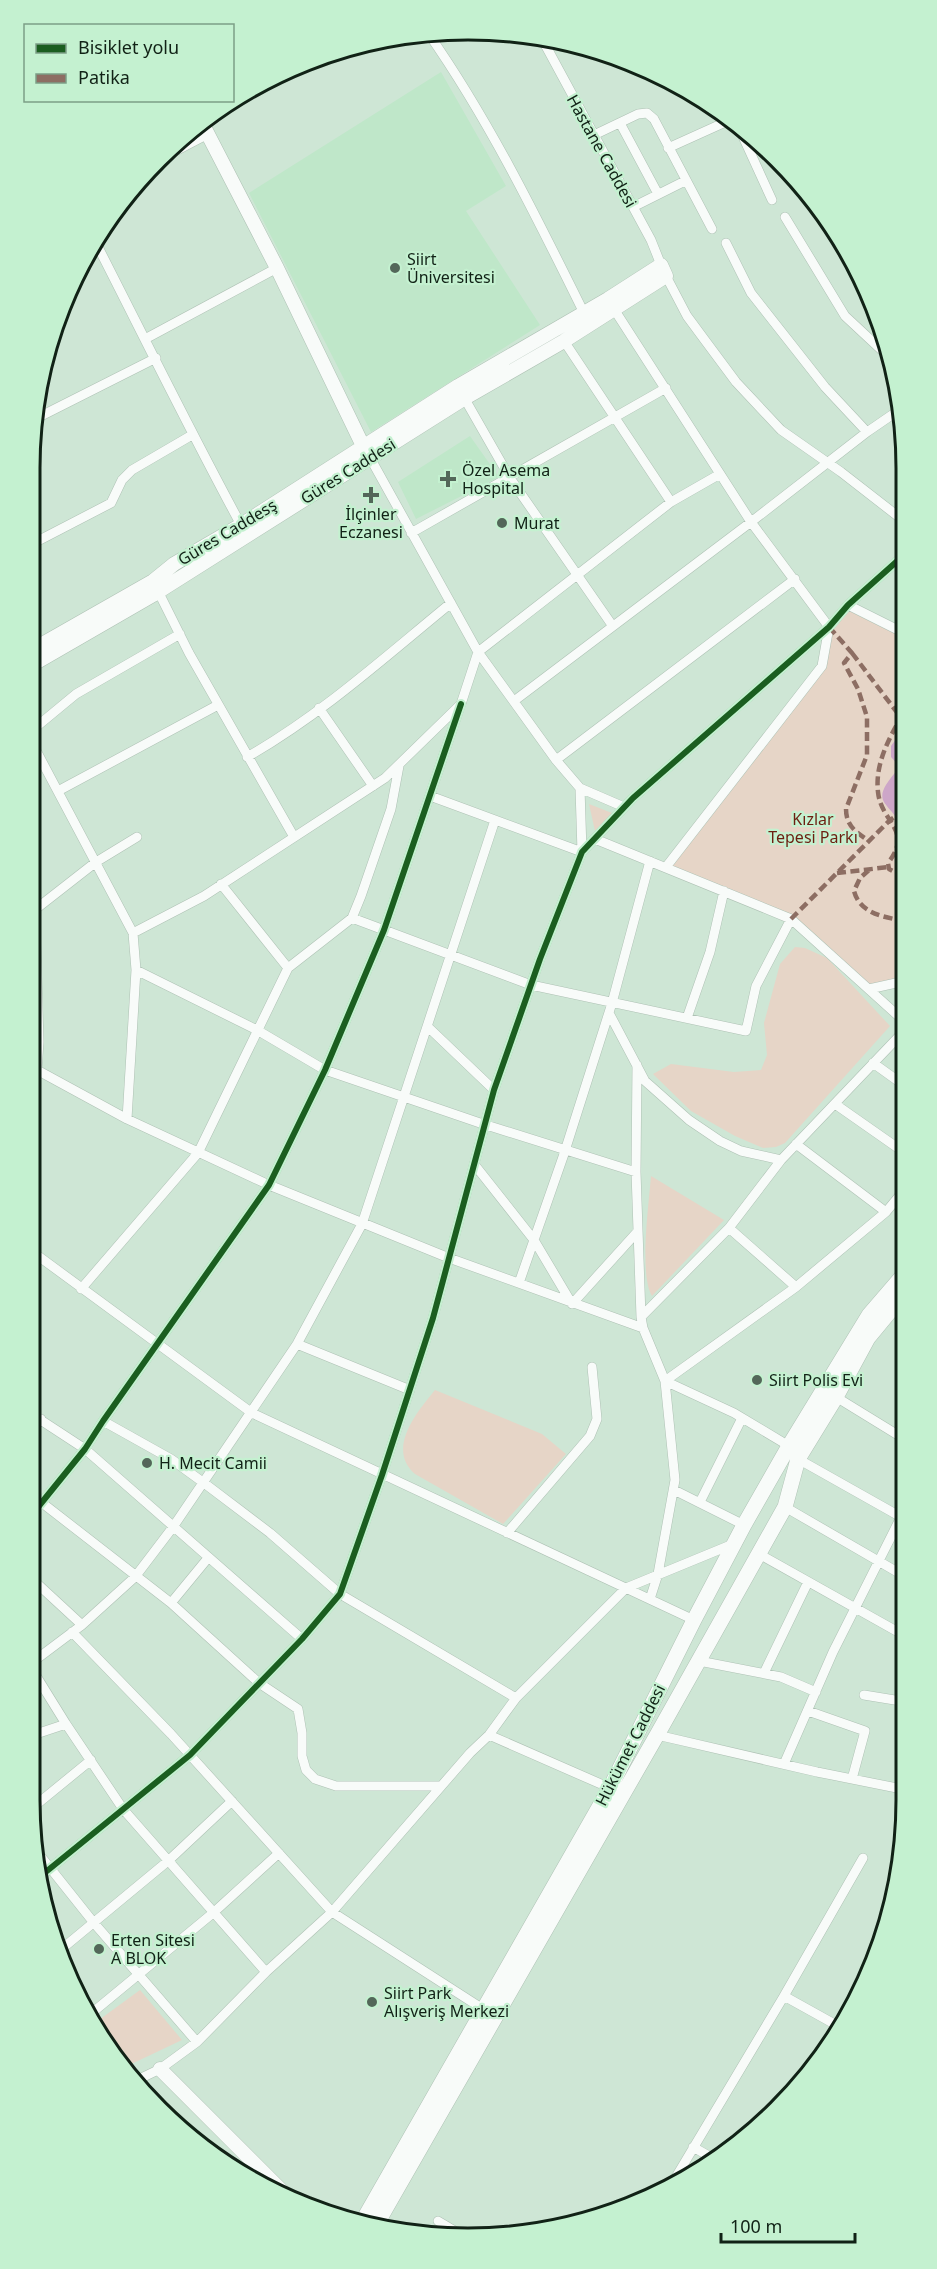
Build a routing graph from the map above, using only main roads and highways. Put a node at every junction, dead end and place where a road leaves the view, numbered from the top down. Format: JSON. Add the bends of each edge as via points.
{"nodes":[{"id":1,"x":896,"y":1284,"type":"edge"},
{"id":2,"x":896,"y":1304,"type":"edge"},
{"id":3,"x":794,"y":1452,"type":"junction"},
{"id":4,"x":489,"y":2013,"type":"junction"},
{"id":5,"x":366,"y":2216,"type":"edge"},
{"id":6,"x":379,"y":2219,"type":"edge"}],
"edges":[{"from":1,"to":3,"type":"main road","name":"Hükümet Caddesi","via":[[869,1315]]},
{"from":2,"to":3,"type":"main road","via":[[868,1338],[836,1397]]},
{"from":3,"to":4,"type":"main road","name":"Hükümet Caddesi","via":[[734,1543],[610,1788]]},
{"from":3,"to":4,"type":"main road","via":[[785,1507],[657,1735]]},
{"from":4,"to":5,"type":"main road","name":"Hükümet Caddesi"},
{"from":4,"to":6,"type":"main road"}]}
